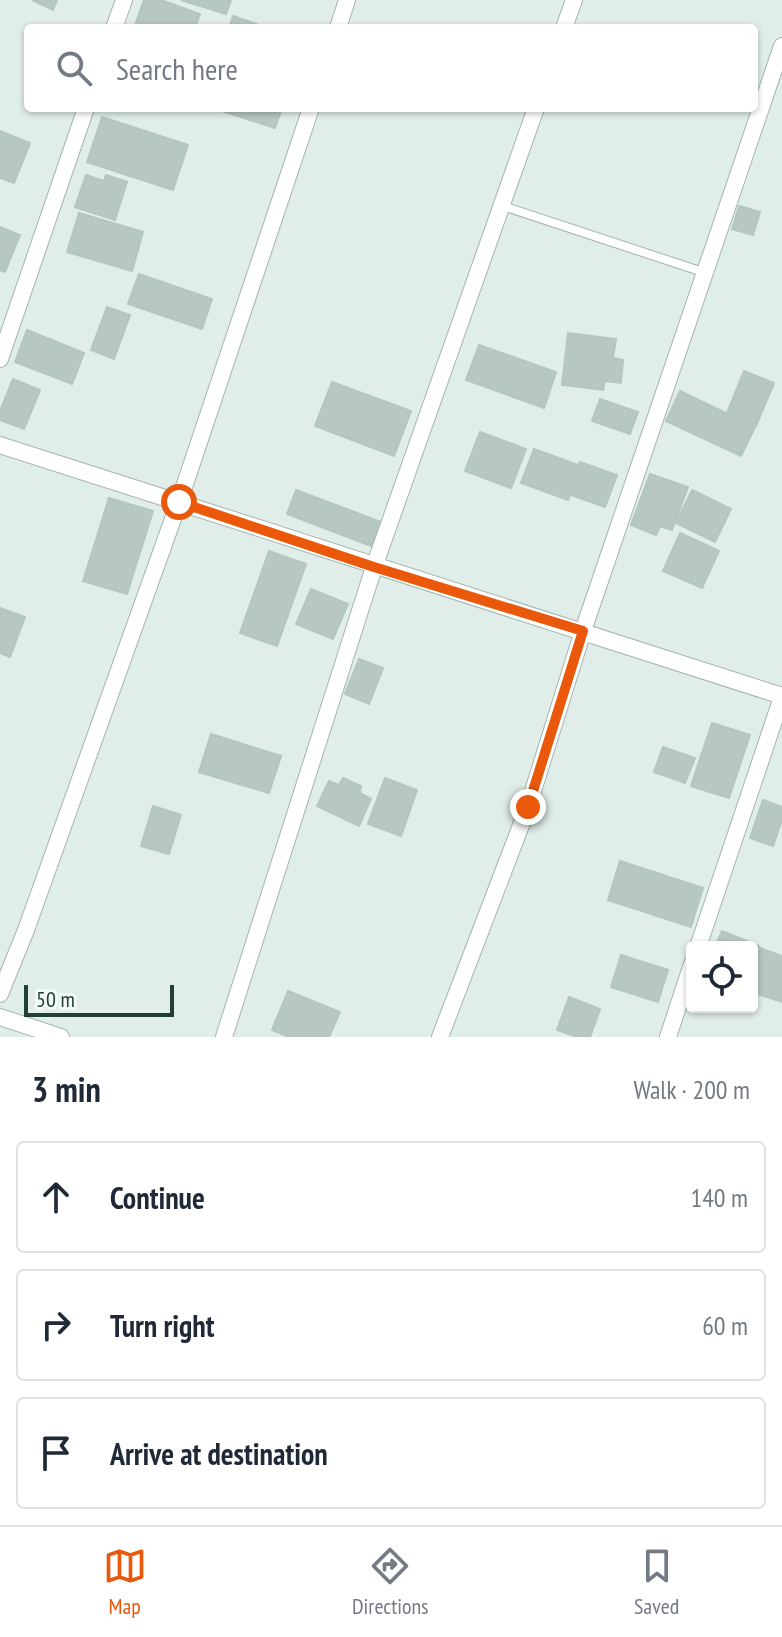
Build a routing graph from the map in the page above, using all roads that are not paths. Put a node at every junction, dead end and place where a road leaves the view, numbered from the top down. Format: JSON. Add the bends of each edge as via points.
{"nodes":[{"id":1,"x":124,"y":0,"type":"edge"},
{"id":2,"x":347,"y":0,"type":"edge"},
{"id":3,"x":574,"y":0,"type":"edge"},
{"id":4,"x":115,"y":24,"type":"edge"},
{"id":5,"x":339,"y":24,"type":"edge"},
{"id":6,"x":565,"y":24,"type":"edge"},
{"id":7,"x":782,"y":46,"type":"edge"},
{"id":8,"x":85,"y":112,"type":"edge"},
{"id":9,"x":310,"y":112,"type":"edge"},
{"id":10,"x":535,"y":112,"type":"edge"},
{"id":11,"x":503,"y":206,"type":"junction"},
{"id":12,"x":706,"y":273,"type":"junction"},
{"id":13,"x":0,"y":359,"type":"edge"},
{"id":14,"x":0,"y":445,"type":"edge"},
{"id":15,"x":179,"y":502,"type":"junction"},
{"id":16,"x":374,"y":567,"type":"junction"},
{"id":17,"x":583,"y":631,"type":"junction"},
{"id":18,"x":782,"y":697,"type":"edge"},
{"id":19,"x":700,"y":941,"type":"edge"},
{"id":20,"x":686,"y":982,"type":"edge"},
{"id":21,"x":0,"y":994,"type":"edge"},
{"id":22,"x":0,"y":1017,"type":"edge"},
{"id":23,"x":61,"y":1037,"type":"edge"},
{"id":24,"x":224,"y":1037,"type":"edge"},
{"id":25,"x":440,"y":1037,"type":"edge"},
{"id":26,"x":668,"y":1037,"type":"edge"}],
"edges":[{"from":1,"to":4,"type":"street"},
{"from":2,"to":5,"type":"street"},
{"from":3,"to":6,"type":"street"},
{"from":7,"to":12,"type":"street"},
{"from":8,"to":13,"type":"street"},
{"from":9,"to":15,"type":"street"},
{"from":10,"to":11,"type":"street"},
{"from":11,"to":12,"type":"lane"},
{"from":11,"to":16,"type":"street"},
{"from":12,"to":17,"type":"street"},
{"from":14,"to":15,"type":"street"},
{"from":15,"to":16,"type":"street"},
{"from":15,"to":21,"type":"street"},
{"from":16,"to":17,"type":"street"},
{"from":16,"to":24,"type":"street"},
{"from":17,"to":18,"type":"street"},
{"from":17,"to":25,"type":"street","via":[[528,807]]},
{"from":18,"to":19,"type":"street"},
{"from":20,"to":26,"type":"street"},
{"from":22,"to":23,"type":"street"}]}
